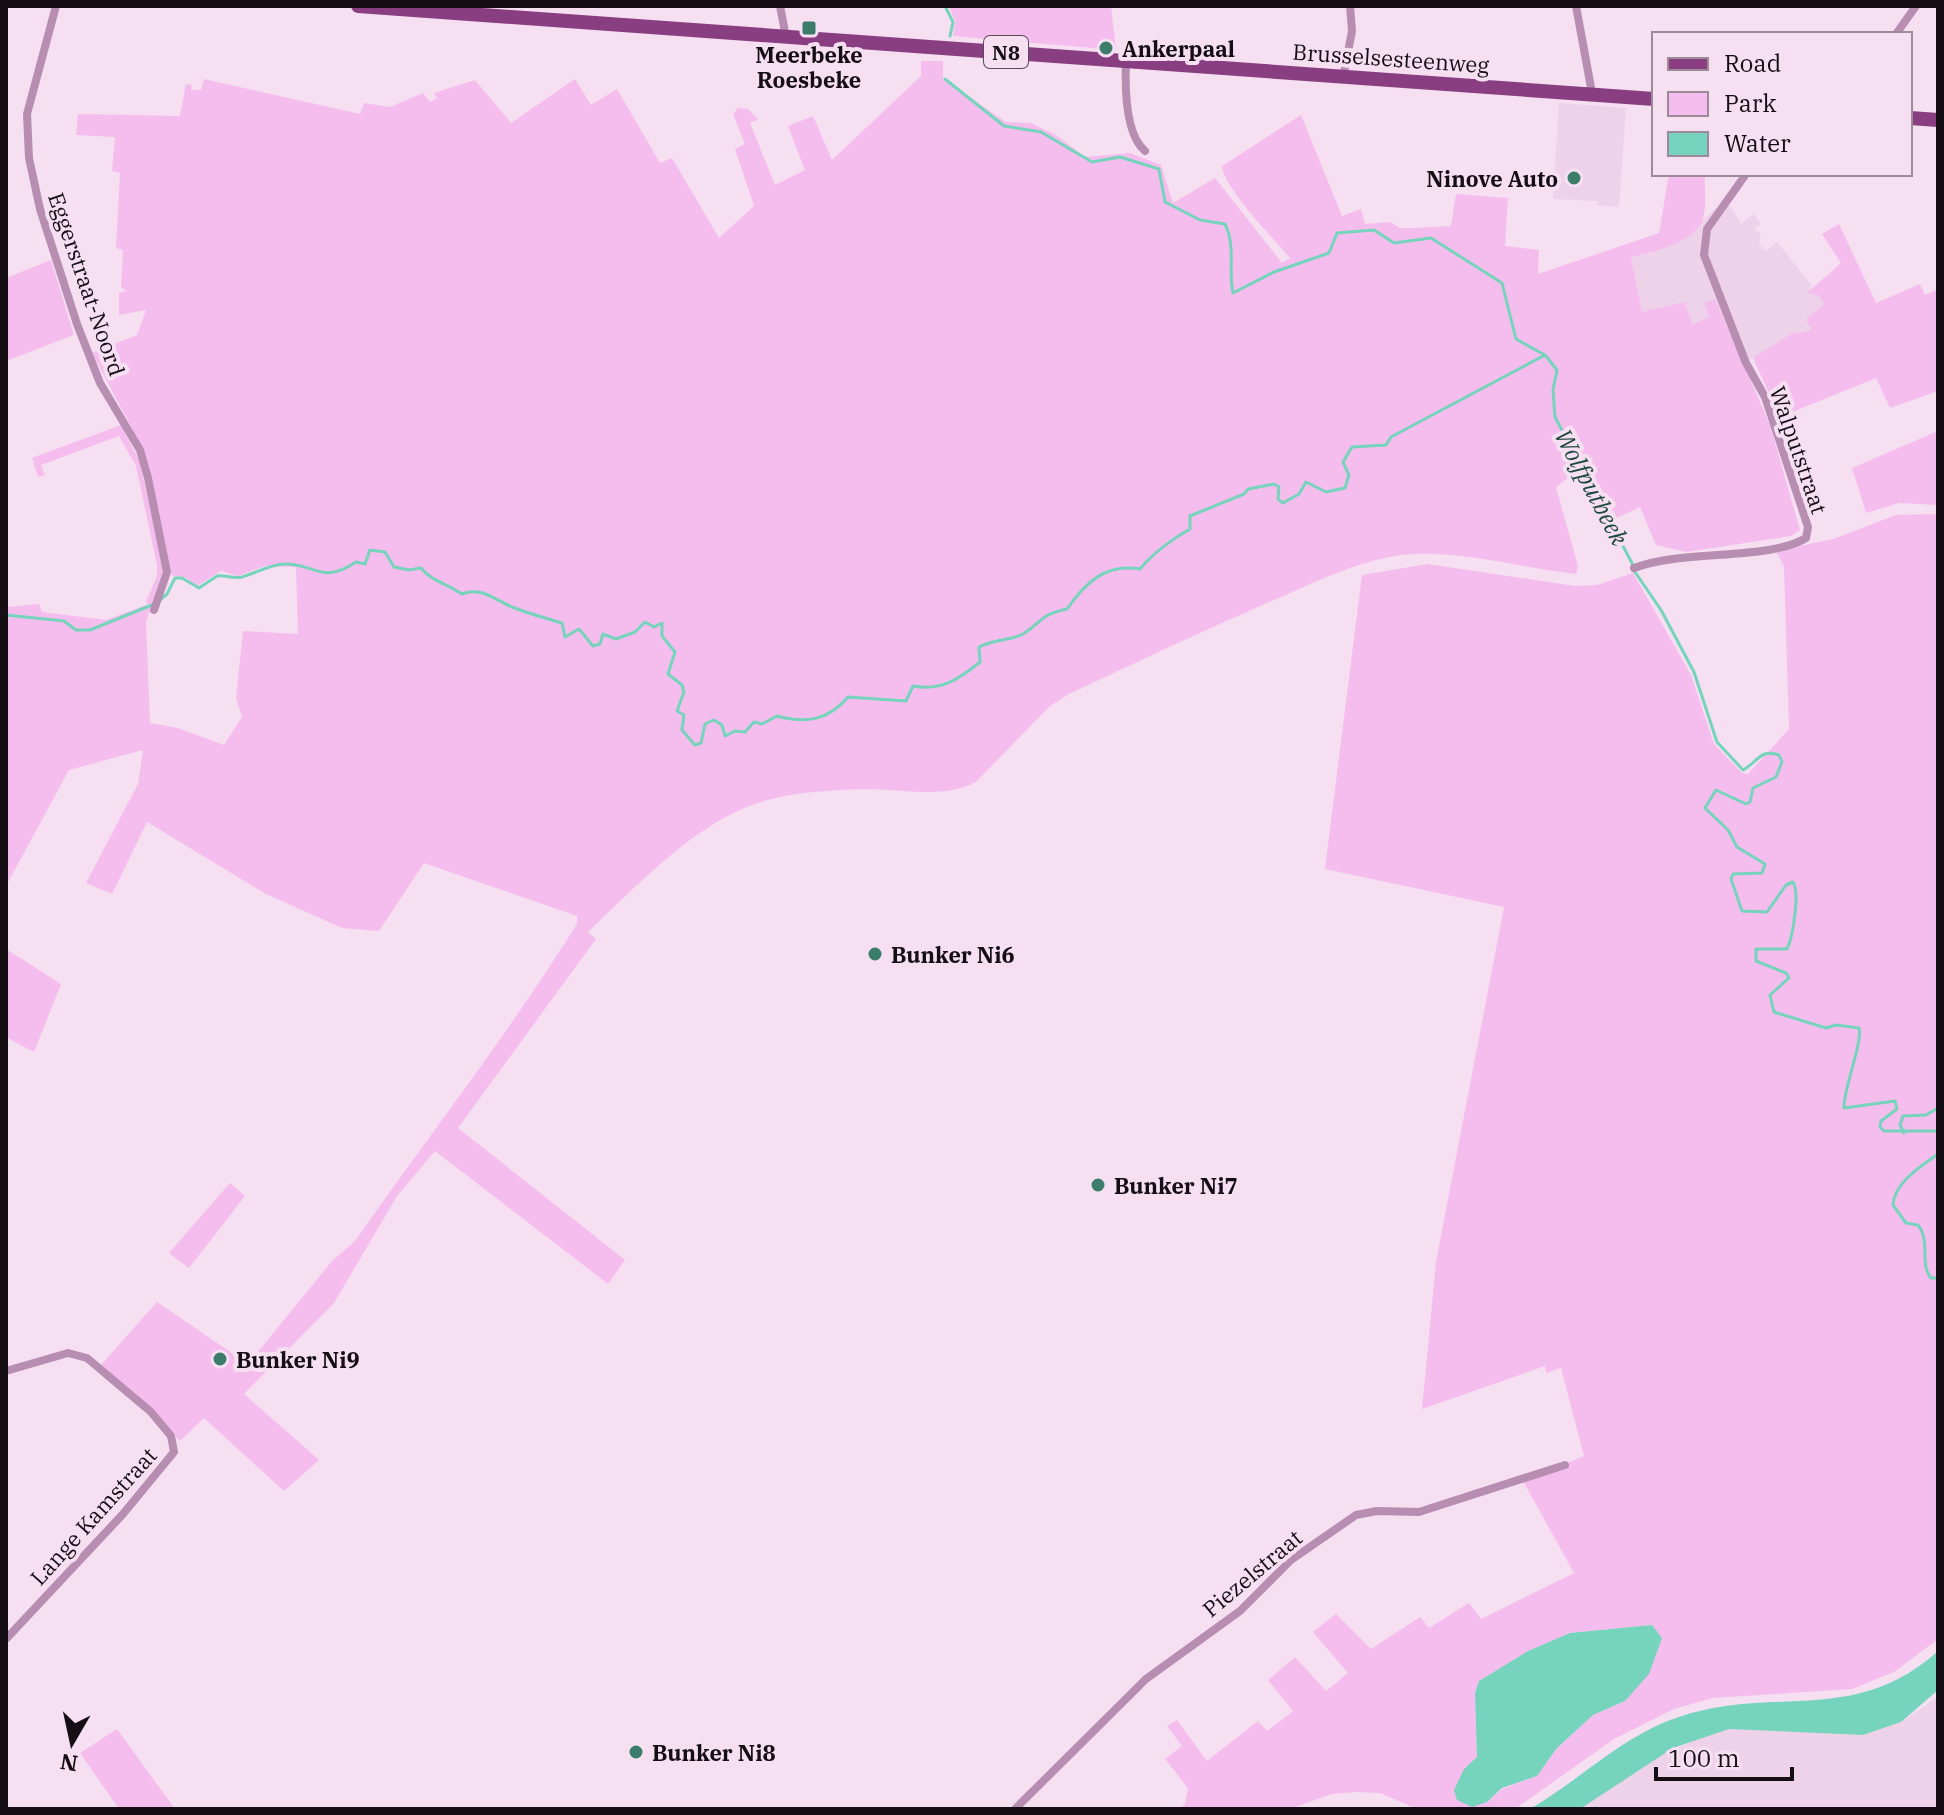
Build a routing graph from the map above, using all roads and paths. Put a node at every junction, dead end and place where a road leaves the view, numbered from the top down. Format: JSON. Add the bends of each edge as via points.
{"nodes":[{"id":1,"x":56,"y":6,"type":"edge"},
{"id":2,"x":358,"y":6,"type":"edge"},
{"id":3,"x":780,"y":6,"type":"edge"},
{"id":4,"x":1350,"y":6,"type":"edge"},
{"id":5,"x":1576,"y":6,"type":"edge"},
{"id":6,"x":1916,"y":6,"type":"edge"},
{"id":7,"x":1897,"y":32,"type":"edge"},
{"id":8,"x":786,"y":37,"type":"junction"},
{"id":9,"x":1126,"y":61,"type":"junction"},
{"id":10,"x":1343,"y":78,"type":"junction"},
{"id":11,"x":1592,"y":93,"type":"junction"},
{"id":12,"x":1652,"y":99,"type":"edge"},
{"id":13,"x":1912,"y":118,"type":"edge"},
{"id":14,"x":1938,"y":120,"type":"edge"},
{"id":15,"x":1145,"y":151,"type":"dead end"},
{"id":16,"x":1745,"y":176,"type":"edge"},
{"id":17,"x":1634,"y":568,"type":"dead end"},
{"id":18,"x":154,"y":610,"type":"dead end"},
{"id":19,"x":6,"y":1371,"type":"edge"},
{"id":20,"x":1565,"y":1465,"type":"dead end"},
{"id":21,"x":6,"y":1639,"type":"edge"},
{"id":22,"x":1015,"y":1809,"type":"edge"}],
"edges":[{"from":1,"to":18,"type":"street","name":"Eggerstraat-Noord","via":[[27,114],[29,158],[77,324],[104,391],[140,450],[165,554],[165,581]]},
{"from":2,"to":8,"type":"main road","name":"Brusselsesteenweg","number":"N8"},
{"from":3,"to":8,"type":"street"},
{"from":4,"to":10,"type":"street","via":[[1352,37]]},
{"from":5,"to":11,"type":"street"},
{"from":6,"to":7,"type":"street"},
{"from":8,"to":9,"type":"main road","name":"Brusselsesteenweg","number":"N8"},
{"from":9,"to":10,"type":"main road","name":"Brusselsesteenweg","number":"N8"},
{"from":9,"to":15,"type":"street","via":[[1136,143]]},
{"from":10,"to":11,"type":"main road","name":"Brusselsesteenweg","number":"N8"},
{"from":11,"to":12,"type":"main road","name":"Brusselsesteenweg","number":"N8"},
{"from":13,"to":14,"type":"main road"},
{"from":16,"to":17,"type":"street","name":"Walputstraat","via":[[1707,229],[1704,255],[1746,363],[1765,397],[1808,527],[1806,538],[1775,547],[1667,558]]},
{"from":19,"to":21,"type":"street","name":"Lange Kamstraat","via":[[68,1353],[87,1358],[151,1412],[171,1436],[174,1452]]},
{"from":20,"to":22,"type":"street","name":"Piezelstraat","via":[[1419,1512],[1356,1515],[1291,1560],[1240,1611],[1146,1679]]}]}
